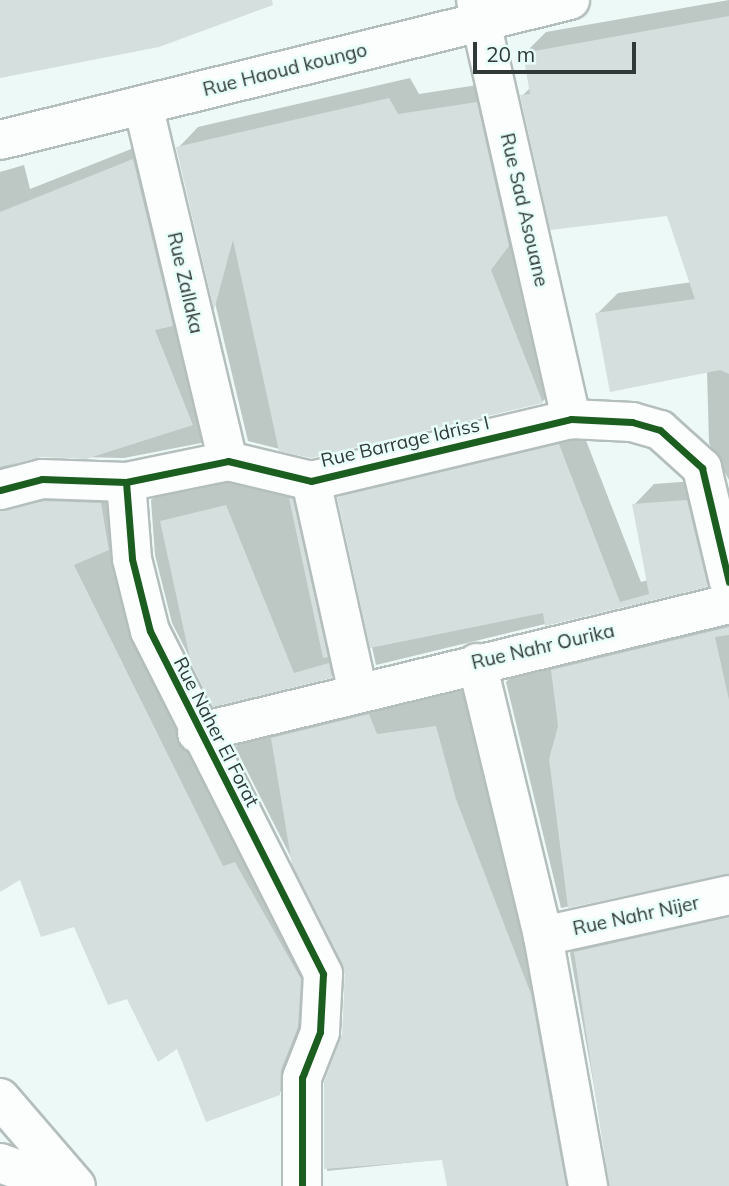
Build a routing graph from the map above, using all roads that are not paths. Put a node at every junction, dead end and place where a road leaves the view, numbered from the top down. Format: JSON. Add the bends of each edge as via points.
{"nodes":[{"id":1,"x":570,"y":0,"type":"edge"},
{"id":2,"x":479,"y":11,"type":"edge"},
{"id":3,"x":143,"y":105,"type":"junction"},
{"id":4,"x":0,"y":140,"type":"edge"},
{"id":5,"x":571,"y":419,"type":"junction"},
{"id":6,"x":228,"y":461,"type":"junction"},
{"id":7,"x":311,"y":481,"type":"junction"},
{"id":8,"x":126,"y":482,"type":"junction"},
{"id":9,"x":0,"y":490,"type":"edge"},
{"id":10,"x":729,"y":582,"type":"edge"},
{"id":11,"x":729,"y":604,"type":"edge"},
{"id":12,"x":477,"y":663,"type":"junction"},
{"id":13,"x":358,"y":693,"type":"junction"},
{"id":14,"x":197,"y":733,"type":"junction"},
{"id":15,"x":729,"y":895,"type":"edge"},
{"id":16,"x":544,"y":936,"type":"junction"},
{"id":17,"x":0,"y":1098,"type":"edge"},
{"id":18,"x":0,"y":1163,"type":"edge"},
{"id":19,"x":64,"y":1186,"type":"edge"},
{"id":20,"x":76,"y":1186,"type":"edge"},
{"id":21,"x":302,"y":1186,"type":"edge"},
{"id":22,"x":588,"y":1186,"type":"edge"}],
"edges":[{"from":1,"to":2,"type":"street","name":"Rue Haoud koungo"},
{"from":2,"to":3,"type":"street","name":"Rue Haoud koungo"},
{"from":2,"to":5,"type":"street","name":"Rue Sad Asouane"},
{"from":3,"to":4,"type":"street","name":"Rue Haoud koungo"},
{"from":3,"to":6,"type":"street","name":"Rue Zallaka"},
{"from":5,"to":7,"type":"street","name":"Rue Barrage Idriss I"},
{"from":5,"to":10,"type":"street","name":"Rue Barrage Idriss I","via":[[632,422],[660,430],[685,448],[702,468]]},
{"from":6,"to":7,"type":"street","name":"Rue Barrage Idriss I"},
{"from":6,"to":8,"type":"street","name":"Rue Barrage Idriss I"},
{"from":7,"to":13,"type":"street"},
{"from":8,"to":9,"type":"street","name":"Rue Barrage Idriss I","via":[[42,479]]},
{"from":8,"to":14,"type":"street","name":"Rue Naher El Forat","via":[[132,559],[150,631]]},
{"from":11,"to":12,"type":"street","name":"Rue Nahr Ourika"},
{"from":12,"to":13,"type":"street","name":"Rue Nahr Ourika"},
{"from":12,"to":16,"type":"street"},
{"from":13,"to":14,"type":"street","name":"Rue Nahr Ourika"},
{"from":14,"to":21,"type":"street","name":"Rue Naher El Forat","via":[[323,974],[320,1032],[302,1078]]},
{"from":15,"to":16,"type":"street","name":"Rue Nahr Nijer"},
{"from":16,"to":22,"type":"street"},
{"from":17,"to":20,"type":"street"},
{"from":18,"to":19,"type":"street"}]}
